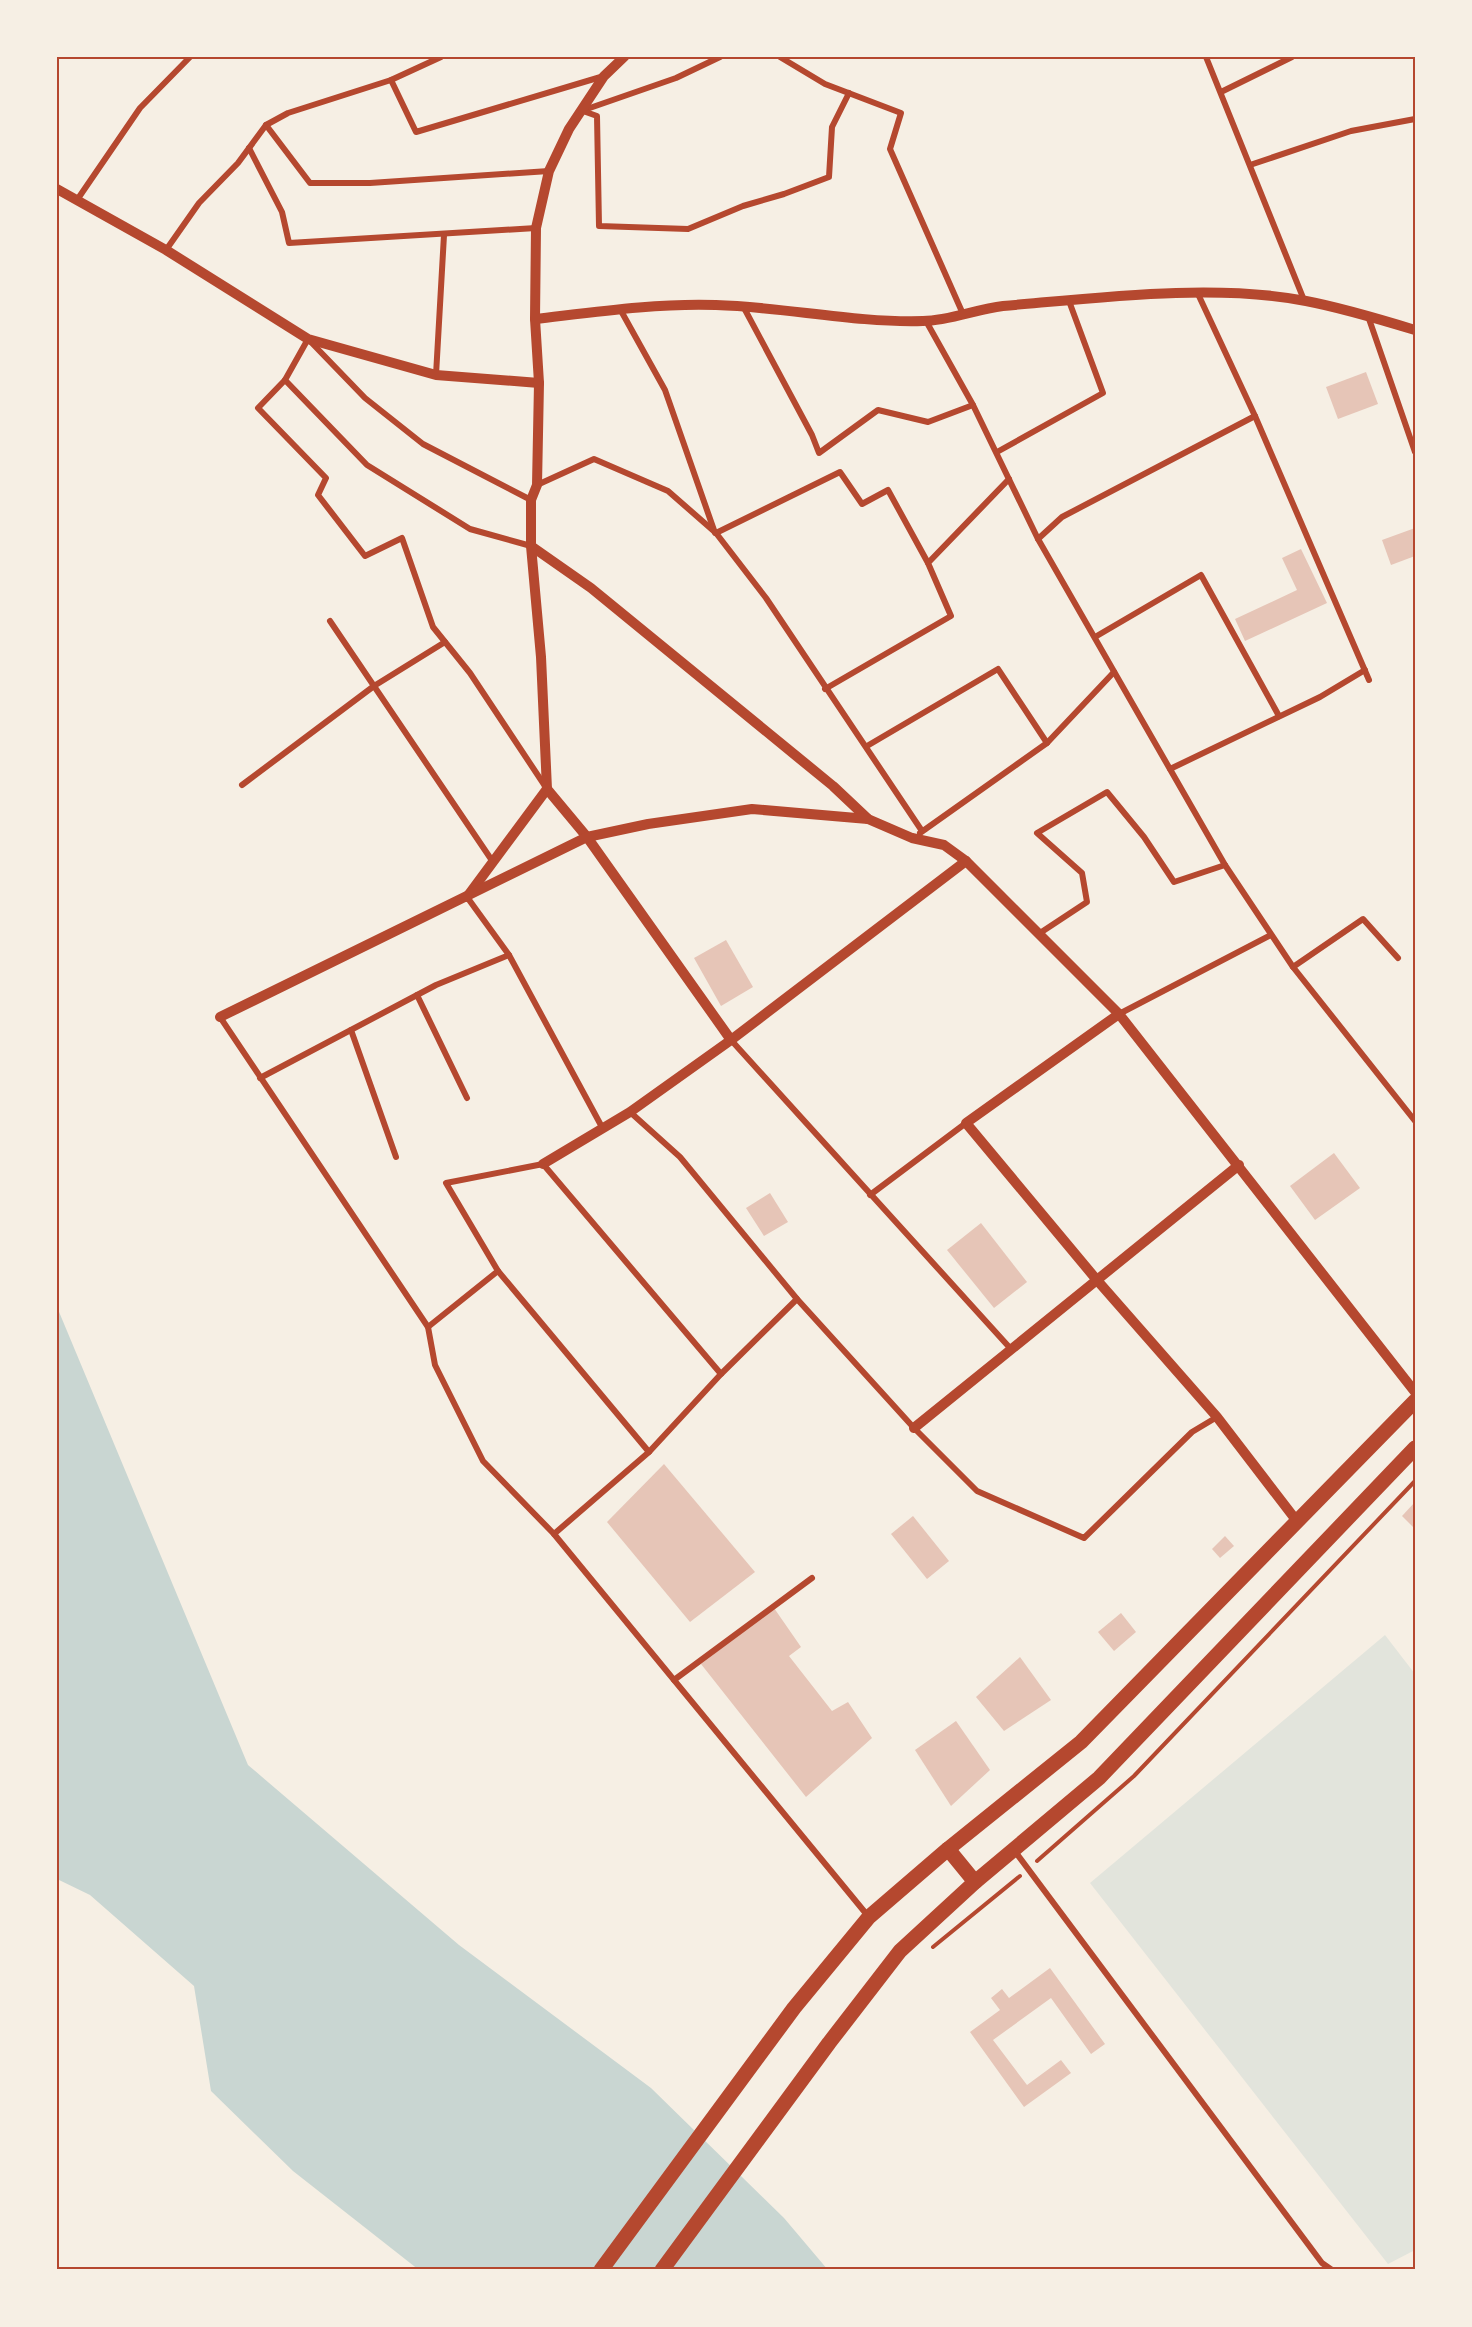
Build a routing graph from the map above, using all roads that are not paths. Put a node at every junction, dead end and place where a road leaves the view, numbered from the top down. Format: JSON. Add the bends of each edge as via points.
{"nodes":[{"id":1,"x":190,"y":57,"type":"edge"},
{"id":2,"x":441,"y":57,"type":"edge"},
{"id":3,"x":624,"y":57,"type":"edge"},
{"id":4,"x":720,"y":57,"type":"edge"},
{"id":5,"x":780,"y":57,"type":"edge"},
{"id":6,"x":1206,"y":57,"type":"edge"},
{"id":7,"x":1292,"y":57,"type":"edge"},
{"id":8,"x":604,"y":76,"type":"junction"},
{"id":9,"x":391,"y":80,"type":"junction"},
{"id":10,"x":1221,"y":92,"type":"junction"},
{"id":11,"x":849,"y":93,"type":"junction"},
{"id":12,"x":583,"y":111,"type":"junction"},
{"id":13,"x":1415,"y":119,"type":"edge"},
{"id":14,"x":266,"y":125,"type":"junction"},
{"id":15,"x":249,"y":148,"type":"junction"},
{"id":16,"x":1250,"y":165,"type":"junction"},
{"id":17,"x":549,"y":171,"type":"junction"},
{"id":18,"x":57,"y":189,"type":"edge"},
{"id":19,"x":77,"y":200,"type":"junction"},
{"id":20,"x":536,"y":228,"type":"junction"},
{"id":21,"x":444,"y":235,"type":"junction"},
{"id":22,"x":166,"y":250,"type":"junction"},
{"id":23,"x":1198,"y":294,"type":"junction"},
{"id":24,"x":1304,"y":300,"type":"junction"},
{"id":25,"x":1069,"y":301,"type":"junction"},
{"id":26,"x":743,"y":306,"type":"junction"},
{"id":27,"x":620,"y":309,"type":"junction"},
{"id":28,"x":963,"y":314,"type":"junction"},
{"id":29,"x":1367,"y":315,"type":"junction"},
{"id":30,"x":535,"y":319,"type":"junction"},
{"id":31,"x":926,"y":321,"type":"junction"},
{"id":32,"x":1415,"y":330,"type":"edge"},
{"id":33,"x":308,"y":339,"type":"junction"},
{"id":34,"x":436,"y":375,"type":"junction"},
{"id":35,"x":285,"y":380,"type":"junction"},
{"id":36,"x":539,"y":383,"type":"junction"},
{"id":37,"x":973,"y":405,"type":"junction"},
{"id":38,"x":1255,"y":416,"type":"junction"},
{"id":39,"x":996,"y":452,"type":"junction"},
{"id":40,"x":1415,"y":452,"type":"edge"},
{"id":41,"x":1009,"y":479,"type":"junction"},
{"id":42,"x":537,"y":485,"type":"junction"},
{"id":43,"x":531,"y":500,"type":"junction"},
{"id":44,"x":716,"y":533,"type":"junction"},
{"id":45,"x":1038,"y":539,"type":"junction"},
{"id":46,"x":531,"y":546,"type":"junction"},
{"id":47,"x":928,"y":563,"type":"junction"},
{"id":48,"x":330,"y":621,"type":"dead end"},
{"id":49,"x":1095,"y":637,"type":"junction"},
{"id":50,"x":445,"y":642,"type":"junction"},
{"id":51,"x":1365,"y":670,"type":"junction"},
{"id":52,"x":1114,"y":672,"type":"junction"},
{"id":53,"x":1369,"y":680,"type":"dead end"},
{"id":54,"x":374,"y":686,"type":"junction"},
{"id":55,"x":825,"y":688,"type":"junction"},
{"id":56,"x":1279,"y":716,"type":"junction"},
{"id":57,"x":1047,"y":743,"type":"junction"},
{"id":58,"x":867,"y":746,"type":"junction"},
{"id":59,"x":1170,"y":769,"type":"junction"},
{"id":60,"x":242,"y":785,"type":"dead end"},
{"id":61,"x":547,"y":789,"type":"junction"},
{"id":62,"x":868,"y":819,"type":"junction"},
{"id":63,"x":922,"y":831,"type":"junction"},
{"id":64,"x":587,"y":837,"type":"junction"},
{"id":65,"x":912,"y":838,"type":"junction"},
{"id":66,"x":966,"y":861,"type":"junction"},
{"id":67,"x":493,"y":862,"type":"junction"},
{"id":68,"x":1225,"y":865,"type":"junction"},
{"id":69,"x":467,"y":897,"type":"junction"},
{"id":70,"x":1040,"y":933,"type":"junction"},
{"id":71,"x":1270,"y":935,"type":"junction"},
{"id":72,"x":509,"y":955,"type":"junction"},
{"id":73,"x":1398,"y":958,"type":"dead end"},
{"id":74,"x":1293,"y":967,"type":"junction"},
{"id":75,"x":417,"y":995,"type":"junction"},
{"id":76,"x":1119,"y":1014,"type":"junction"},
{"id":77,"x":220,"y":1017,"type":"joint"},
{"id":78,"x":351,"y":1030,"type":"junction"},
{"id":79,"x":731,"y":1040,"type":"junction"},
{"id":80,"x":260,"y":1078,"type":"junction"},
{"id":81,"x":467,"y":1098,"type":"dead end"},
{"id":82,"x":630,"y":1112,"type":"junction"},
{"id":83,"x":1415,"y":1121,"type":"edge"},
{"id":84,"x":966,"y":1123,"type":"junction"},
{"id":85,"x":603,"y":1129,"type":"junction"},
{"id":86,"x":396,"y":1157,"type":"dead end"},
{"id":87,"x":543,"y":1164,"type":"junction"},
{"id":88,"x":1239,"y":1165,"type":"junction"},
{"id":89,"x":870,"y":1195,"type":"junction"},
{"id":90,"x":498,"y":1271,"type":"junction"},
{"id":91,"x":1096,"y":1279,"type":"junction"},
{"id":92,"x":796,"y":1299,"type":"junction"},
{"id":93,"x":428,"y":1327,"type":"junction"},
{"id":94,"x":1010,"y":1348,"type":"junction"},
{"id":95,"x":721,"y":1374,"type":"junction"},
{"id":96,"x":1415,"y":1392,"type":"edge"},
{"id":97,"x":1415,"y":1401,"type":"edge"},
{"id":98,"x":1217,"y":1417,"type":"junction"},
{"id":99,"x":914,"y":1428,"type":"junction"},
{"id":100,"x":1415,"y":1448,"type":"edge"},
{"id":101,"x":649,"y":1452,"type":"junction"},
{"id":102,"x":1296,"y":1520,"type":"junction"},
{"id":103,"x":554,"y":1534,"type":"junction"},
{"id":104,"x":812,"y":1578,"type":"dead end"},
{"id":105,"x":674,"y":1680,"type":"junction"},
{"id":106,"x":948,"y":1849,"type":"junction"},
{"id":107,"x":1014,"y":1850,"type":"junction"},
{"id":108,"x":975,"y":1882,"type":"junction"},
{"id":109,"x":869,"y":1917,"type":"junction"},
{"id":110,"x":601,"y":2270,"type":"edge"},
{"id":111,"x":663,"y":2270,"type":"edge"},
{"id":112,"x":1332,"y":2270,"type":"edge"}],
"edges":[{"from":1,"to":19,"type":"street","via":[[140,108]]},
{"from":2,"to":9,"type":"street"},
{"from":3,"to":8,"type":"street"},
{"from":4,"to":12,"type":"street","via":[[676,78]]},
{"from":5,"to":11,"type":"street","via":[[825,84]]},
{"from":6,"to":10,"type":"street"},
{"from":7,"to":10,"type":"street"},
{"from":8,"to":9,"type":"street","via":[[416,132]]},
{"from":8,"to":12,"type":"street"},
{"from":9,"to":14,"type":"street","via":[[288,113]]},
{"from":10,"to":16,"type":"street"},
{"from":11,"to":12,"type":"street","via":[[832,127],[829,177],[688,229],[599,226],[597,116]]},
{"from":11,"to":28,"type":"street","via":[[901,113],[890,150]]},
{"from":12,"to":17,"type":"street","via":[[569,129]]},
{"from":13,"to":16,"type":"street","via":[[1351,131]]},
{"from":14,"to":15,"type":"street"},
{"from":14,"to":17,"type":"street","via":[[310,183],[370,183]]},
{"from":15,"to":21,"type":"street","via":[[282,212],[289,243]]},
{"from":15,"to":22,"type":"street","via":[[199,203]]},
{"from":16,"to":24,"type":"street"},
{"from":17,"to":20,"type":"street"},
{"from":18,"to":19,"type":"street"},
{"from":19,"to":22,"type":"street"},
{"from":20,"to":21,"type":"street"},
{"from":20,"to":30,"type":"street"},
{"from":21,"to":34,"type":"street"},
{"from":22,"to":33,"type":"street"},
{"from":23,"to":24,"type":"street"},
{"from":23,"to":25,"type":"street"},
{"from":23,"to":38,"type":"street"},
{"from":24,"to":29,"type":"street"},
{"from":25,"to":28,"type":"street"},
{"from":25,"to":39,"type":"street","via":[[1103,393]]},
{"from":26,"to":27,"type":"street"},
{"from":26,"to":31,"type":"street"},
{"from":26,"to":37,"type":"street","via":[[819,453],[878,410],[928,422]]},
{"from":27,"to":30,"type":"street"},
{"from":27,"to":44,"type":"street","via":[[665,390]]},
{"from":28,"to":31,"type":"street"},
{"from":29,"to":32,"type":"street"},
{"from":29,"to":40,"type":"street"},
{"from":30,"to":36,"type":"street"},
{"from":31,"to":37,"type":"street"},
{"from":33,"to":34,"type":"street"},
{"from":33,"to":35,"type":"street"},
{"from":33,"to":43,"type":"street","via":[[365,398],[423,444]]},
{"from":34,"to":36,"type":"street"},
{"from":35,"to":46,"type":"street","via":[[367,465],[470,529]]},
{"from":35,"to":50,"type":"street","via":[[258,408],[326,478],[318,495],[366,556],[402,538],[433,627]]},
{"from":36,"to":42,"type":"street"},
{"from":37,"to":39,"type":"street"},
{"from":38,"to":45,"type":"street","via":[[1062,517]]},
{"from":38,"to":51,"type":"street"},
{"from":39,"to":41,"type":"street"},
{"from":41,"to":45,"type":"street"},
{"from":41,"to":47,"type":"street"},
{"from":42,"to":43,"type":"street"},
{"from":42,"to":44,"type":"street","via":[[594,459],[668,491]]},
{"from":43,"to":46,"type":"street"},
{"from":44,"to":47,"type":"street","via":[[840,472],[862,504],[888,490]]},
{"from":44,"to":55,"type":"street","via":[[766,598]]},
{"from":45,"to":49,"type":"street"},
{"from":46,"to":61,"type":"street"},
{"from":46,"to":62,"type":"street","via":[[591,588]]},
{"from":47,"to":55,"type":"street","via":[[951,616]]},
{"from":48,"to":54,"type":"street"},
{"from":49,"to":52,"type":"street"},
{"from":49,"to":56,"type":"street","via":[[1201,575]]},
{"from":50,"to":54,"type":"street"},
{"from":50,"to":61,"type":"street"},
{"from":51,"to":53,"type":"street"},
{"from":51,"to":56,"type":"street"},
{"from":52,"to":57,"type":"street"},
{"from":52,"to":59,"type":"street"},
{"from":54,"to":60,"type":"street"},
{"from":54,"to":67,"type":"street"},
{"from":55,"to":58,"type":"street"},
{"from":56,"to":59,"type":"street"},
{"from":57,"to":58,"type":"street","via":[[998,669]]},
{"from":57,"to":63,"type":"street"},
{"from":58,"to":63,"type":"street"},
{"from":59,"to":68,"type":"street"},
{"from":61,"to":64,"type":"street"},
{"from":61,"to":67,"type":"street"},
{"from":62,"to":64,"type":"street","via":[[752,808]]},
{"from":62,"to":65,"type":"street"},
{"from":63,"to":65,"type":"street"},
{"from":64,"to":69,"type":"street"},
{"from":64,"to":79,"type":"street"},
{"from":65,"to":66,"type":"street","via":[[944,845]]},
{"from":66,"to":70,"type":"street"},
{"from":66,"to":79,"type":"street"},
{"from":67,"to":69,"type":"street"},
{"from":68,"to":70,"type":"street","via":[[1174,882],[1107,792],[1037,833],[1082,873],[1087,902]]},
{"from":68,"to":71,"type":"street"},
{"from":69,"to":72,"type":"street"},
{"from":69,"to":77,"type":"street"},
{"from":70,"to":76,"type":"street"},
{"from":71,"to":74,"type":"street"},
{"from":71,"to":76,"type":"street"},
{"from":72,"to":75,"type":"street"},
{"from":72,"to":85,"type":"street"},
{"from":73,"to":74,"type":"street","via":[[1363,919]]},
{"from":74,"to":83,"type":"street"},
{"from":75,"to":78,"type":"street"},
{"from":75,"to":81,"type":"street"},
{"from":76,"to":84,"type":"street"},
{"from":76,"to":88,"type":"street"},
{"from":77,"to":80,"type":"street"},
{"from":78,"to":80,"type":"street"},
{"from":78,"to":86,"type":"street"},
{"from":79,"to":82,"type":"street"},
{"from":79,"to":89,"type":"street"},
{"from":80,"to":93,"type":"street"},
{"from":82,"to":85,"type":"street"},
{"from":82,"to":92,"type":"street","via":[[680,1157]]},
{"from":84,"to":89,"type":"street"},
{"from":84,"to":91,"type":"street"},
{"from":85,"to":87,"type":"street"},
{"from":87,"to":90,"type":"street","via":[[446,1183]]},
{"from":87,"to":95,"type":"street"},
{"from":88,"to":91,"type":"street"},
{"from":88,"to":96,"type":"street"},
{"from":89,"to":94,"type":"street"},
{"from":90,"to":93,"type":"street"},
{"from":90,"to":101,"type":"street"},
{"from":91,"to":94,"type":"street"},
{"from":91,"to":98,"type":"street"},
{"from":92,"to":95,"type":"street"},
{"from":92,"to":99,"type":"street"},
{"from":93,"to":103,"type":"street","via":[[435,1365],[483,1461]]},
{"from":94,"to":99,"type":"street"},
{"from":95,"to":101,"type":"street"},
{"from":97,"to":102,"type":"main road"},
{"from":98,"to":99,"type":"street","via":[[1192,1432],[1084,1538],[977,1491]]},
{"from":98,"to":102,"type":"street"},
{"from":100,"to":107,"type":"main road","via":[[1099,1778]]},
{"from":101,"to":103,"type":"street"},
{"from":102,"to":106,"type":"main road","via":[[1081,1742]]},
{"from":103,"to":105,"type":"street"},
{"from":104,"to":105,"type":"street"},
{"from":105,"to":109,"type":"street"},
{"from":106,"to":108,"type":"main road"},
{"from":106,"to":109,"type":"main road"},
{"from":107,"to":108,"type":"main road"},
{"from":107,"to":112,"type":"street","via":[[1322,2263]]},
{"from":108,"to":111,"type":"main road","via":[[900,1951]]},
{"from":109,"to":110,"type":"main road","via":[[794,2008]]}]}
